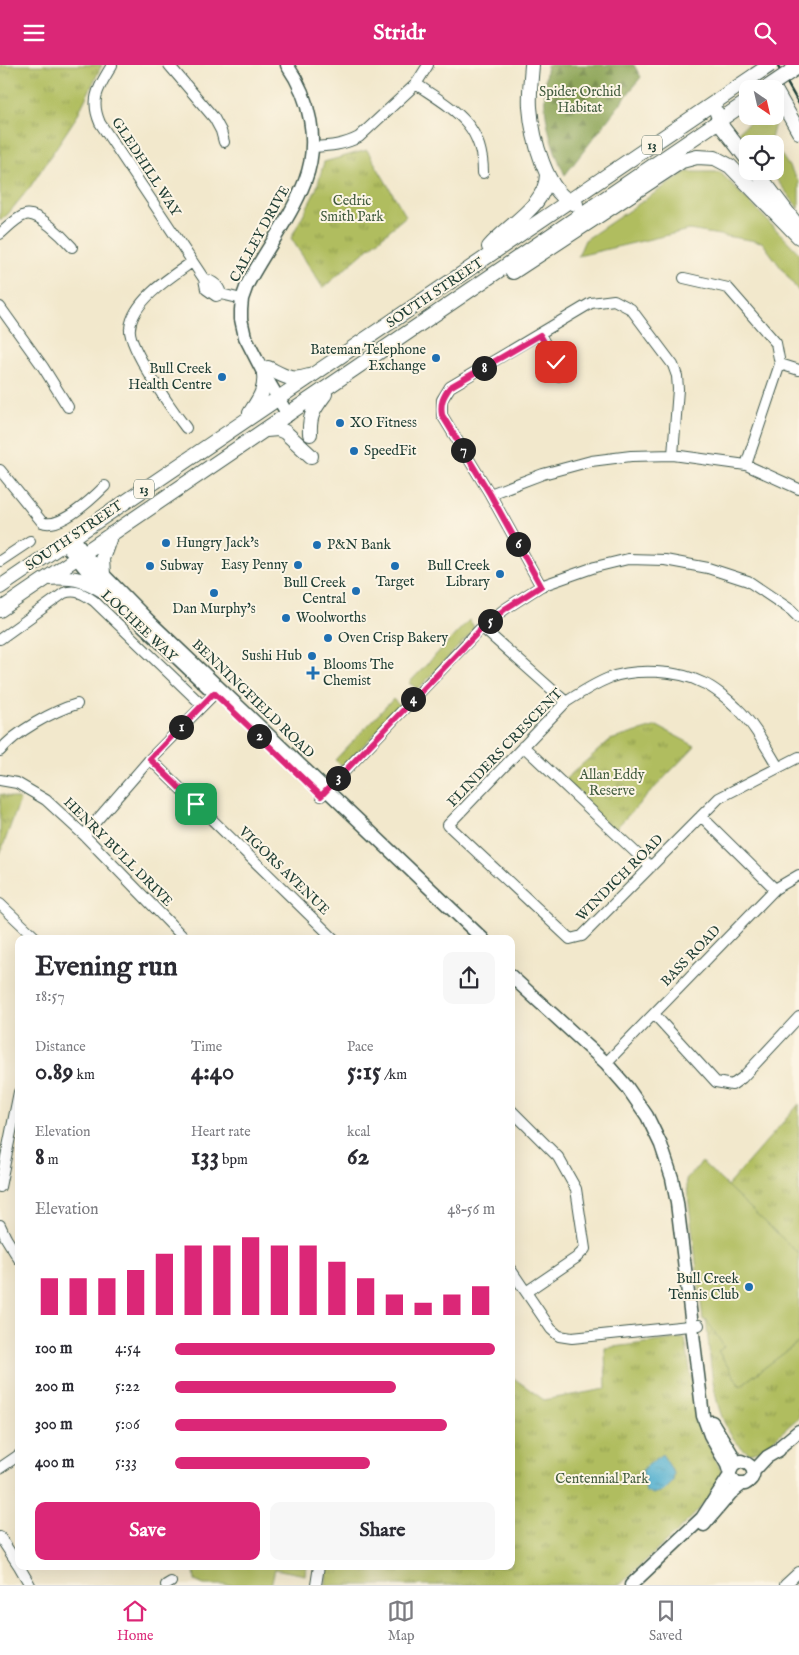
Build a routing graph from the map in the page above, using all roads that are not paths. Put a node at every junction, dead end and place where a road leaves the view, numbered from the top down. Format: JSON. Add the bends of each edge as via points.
{"nodes":[{"id":1,"x":112,"y":65,"type":"edge"},
{"id":2,"x":169,"y":65,"type":"edge"},
{"id":3,"x":286,"y":65,"type":"edge"},
{"id":4,"x":428,"y":65,"type":"edge"},
{"id":5,"x":532,"y":65,"type":"edge"},
{"id":6,"x":770,"y":65,"type":"edge"},
{"id":7,"x":799,"y":65,"type":"edge"},
{"id":8,"x":758,"y":70,"type":"edge"},
{"id":9,"x":767,"y":80,"type":"edge"},
{"id":10,"x":778,"y":80,"type":"edge"},
{"id":11,"x":416,"y":84,"type":"junction"},
{"id":12,"x":723,"y":97,"type":"junction"},
{"id":13,"x":784,"y":105,"type":"edge"},
{"id":14,"x":739,"y":107,"type":"edge"},
{"id":15,"x":719,"y":120,"type":"junction"},
{"id":16,"x":799,"y":132,"type":"edge"},
{"id":17,"x":224,"y":142,"type":"dead end"},
{"id":18,"x":312,"y":147,"type":"junction"},
{"id":19,"x":739,"y":148,"type":"edge"},
{"id":20,"x":483,"y":173,"type":"dead end"},
{"id":21,"x":547,"y":175,"type":"junction"},
{"id":22,"x":763,"y":180,"type":"edge"},
{"id":23,"x":568,"y":201,"type":"junction"},
{"id":24,"x":594,"y":205,"type":"junction"},
{"id":25,"x":799,"y":228,"type":"edge"},
{"id":26,"x":0,"y":234,"type":"edge"},
{"id":27,"x":799,"y":237,"type":"edge"},
{"id":28,"x":72,"y":247,"type":"dead end"},
{"id":29,"x":192,"y":262,"type":"junction"},
{"id":30,"x":473,"y":267,"type":"junction"},
{"id":31,"x":684,"y":278,"type":"dead end"},
{"id":32,"x":242,"y":299,"type":"junction"},
{"id":33,"x":449,"y":305,"type":"junction"},
{"id":34,"x":0,"y":307,"type":"edge"},
{"id":35,"x":394,"y":320,"type":"junction"},
{"id":36,"x":406,"y":335,"type":"junction"},
{"id":37,"x":540,"y":335,"type":"junction"},
{"id":38,"x":780,"y":364,"type":"junction"},
{"id":39,"x":264,"y":367,"type":"junction"},
{"id":40,"x":799,"y":370,"type":"edge"},
{"id":41,"x":315,"y":374,"type":"junction"},
{"id":42,"x":559,"y":376,"type":"dead end"},
{"id":43,"x":334,"y":384,"type":"junction"},
{"id":44,"x":282,"y":396,"type":"junction"},
{"id":45,"x":68,"y":407,"type":"dead end"},
{"id":46,"x":292,"y":412,"type":"junction"},
{"id":47,"x":244,"y":422,"type":"junction"},
{"id":48,"x":186,"y":428,"type":"dead end"},
{"id":49,"x":266,"y":430,"type":"junction"},
{"id":50,"x":310,"y":434,"type":"dead end"},
{"id":51,"x":673,"y":455,"type":"junction"},
{"id":52,"x":311,"y":457,"type":"dead end"},
{"id":53,"x":746,"y":465,"type":"junction"},
{"id":54,"x":0,"y":470,"type":"edge"},
{"id":55,"x":105,"y":486,"type":"dead end"},
{"id":56,"x":799,"y":489,"type":"edge"},
{"id":57,"x":490,"y":494,"type":"junction"},
{"id":58,"x":111,"y":534,"type":"junction"},
{"id":59,"x":69,"y":540,"type":"junction"},
{"id":60,"x":30,"y":541,"type":"dead end"},
{"id":61,"x":80,"y":555,"type":"junction"},
{"id":62,"x":0,"y":561,"type":"edge"},
{"id":63,"x":103,"y":574,"type":"junction"},
{"id":64,"x":46,"y":578,"type":"junction"},
{"id":65,"x":541,"y":586,"type":"junction"},
{"id":66,"x":0,"y":587,"type":"edge"},
{"id":67,"x":111,"y":596,"type":"junction"},
{"id":68,"x":0,"y":610,"type":"edge"},
{"id":69,"x":799,"y":618,"type":"edge"},
{"id":70,"x":483,"y":627,"type":"junction"},
{"id":71,"x":0,"y":639,"type":"edge"},
{"id":72,"x":217,"y":690,"type":"junction"},
{"id":73,"x":566,"y":702,"type":"junction"},
{"id":74,"x":77,"y":704,"type":"dead end"},
{"id":75,"x":202,"y":705,"type":"junction"},
{"id":76,"x":523,"y":746,"type":"junction"},
{"id":77,"x":0,"y":751,"type":"edge"},
{"id":78,"x":799,"y":757,"type":"edge"},
{"id":79,"x":150,"y":759,"type":"junction"},
{"id":80,"x":778,"y":767,"type":"junction"},
{"id":81,"x":0,"y":780,"type":"edge"},
{"id":82,"x":323,"y":793,"type":"junction"},
{"id":83,"x":701,"y":816,"type":"junction"},
{"id":84,"x":448,"y":825,"type":"joint"},
{"id":85,"x":84,"y":835,"type":"junction"},
{"id":86,"x":651,"y":867,"type":"junction"},
{"id":87,"x":799,"y":875,"type":"edge"},
{"id":88,"x":775,"y":889,"type":"junction"},
{"id":89,"x":0,"y":904,"type":"edge"},
{"id":90,"x":33,"y":935,"type":"edge"},
{"id":91,"x":181,"y":935,"type":"edge"},
{"id":92,"x":330,"y":935,"type":"edge"},
{"id":93,"x":468,"y":935,"type":"edge"},
{"id":94,"x":479,"y":935,"type":"edge"},
{"id":95,"x":515,"y":970,"type":"edge"},
{"id":96,"x":515,"y":979,"type":"edge"},
{"id":97,"x":654,"y":1014,"type":"junction"},
{"id":98,"x":799,"y":1017,"type":"edge"},
{"id":99,"x":608,"y":1060,"type":"junction"},
{"id":100,"x":15,"y":1112,"type":"edge"},
{"id":101,"x":515,"y":1115,"type":"edge"},
{"id":102,"x":0,"y":1187,"type":"edge"},
{"id":103,"x":0,"y":1225,"type":"edge"},
{"id":104,"x":3,"y":1240,"type":"edge"},
{"id":105,"x":15,"y":1254,"type":"edge"},
{"id":106,"x":515,"y":1276,"type":"edge"},
{"id":107,"x":526,"y":1292,"type":"junction"},
{"id":108,"x":695,"y":1326,"type":"junction"},
{"id":109,"x":799,"y":1431,"type":"edge"},
{"id":110,"x":782,"y":1445,"type":"junction"},
{"id":111,"x":15,"y":1458,"type":"edge"},
{"id":112,"x":743,"y":1462,"type":"junction"},
{"id":113,"x":0,"y":1468,"type":"edge"},
{"id":114,"x":753,"y":1472,"type":"junction"},
{"id":115,"x":730,"y":1474,"type":"junction"},
{"id":116,"x":741,"y":1485,"type":"junction"},
{"id":117,"x":0,"y":1537,"type":"edge"},
{"id":118,"x":15,"y":1558,"type":"edge"},
{"id":119,"x":22,"y":1570,"type":"edge"},
{"id":120,"x":318,"y":1570,"type":"edge"},
{"id":121,"x":799,"y":1573,"type":"edge"},
{"id":122,"x":638,"y":1584,"type":"edge"},
{"id":123,"x":30,"y":1585,"type":"edge"},
{"id":124,"x":316,"y":1585,"type":"edge"},
{"id":125,"x":784,"y":1585,"type":"edge"}],
"edges":[{"from":1,"to":29,"type":"street","name":"GLEDHILL WAY","via":[[94,102],[98,118]]},
{"from":2,"to":17,"type":"street","via":[[214,118]]},
{"from":3,"to":18,"type":"main road","name":"CALLEY DRIVE","via":[[305,99]]},
{"from":4,"to":11,"type":"street"},
{"from":5,"to":21,"type":"highway","via":[[530,107]]},
{"from":6,"to":8,"type":"highway","name":"SOUTH STREET","number":"13","bridge":true},
{"from":7,"to":10,"type":"highway","bridge":true},
{"from":8,"to":9,"type":"highway"},
{"from":8,"to":12,"type":"highway","name":"SOUTH STREET","number":"13"},
{"from":11,"to":18,"type":"street","via":[[359,137],[331,146]]},
{"from":11,"to":20,"type":"street","via":[[449,106],[472,129],[483,155]]},
{"from":12,"to":15,"type":"highway","via":[[716,109]]},
{"from":12,"to":23,"type":"highway","name":"SOUTH STREET","number":"13"},
{"from":13,"to":16,"type":"highway"},
{"from":14,"to":15,"type":"highway","name":"SOUTH STREET","number":"13"},
{"from":15,"to":19,"type":"highway"},
{"from":15,"to":24,"type":"highway","name":"SOUTH STREET","number":"13"},
{"from":18,"to":32,"type":"main road","name":"CALLEY DRIVE","via":[[302,190],[253,273]]},
{"from":21,"to":23,"type":"highway","via":[[555,190]]},
{"from":21,"to":30,"type":"highway","via":[[547,184],[541,194]]},
{"from":22,"to":25,"type":"highway"},
{"from":23,"to":24,"type":"highway"},
{"from":23,"to":30,"type":"highway","name":"SOUTH STREET","number":"13"},
{"from":24,"to":33,"type":"highway","name":"SOUTH STREET","number":"13"},
{"from":26,"to":28,"type":"street","via":[[20,217],[31,214]]},
{"from":27,"to":33,"type":"highway","via":[[730,167],[715,158],[697,157],[682,161],[504,277]]},
{"from":29,"to":32,"type":"street","name":"GLEDHILL WAY","via":[[204,279],[218,286],[222,294]]},
{"from":29,"to":48,"type":"street","via":[[147,297],[130,327],[132,341]]},
{"from":30,"to":35,"type":"highway","name":"SOUTH STREET","number":"13"},
{"from":31,"to":38,"type":"street","via":[[728,288],[776,343]]},
{"from":32,"to":39,"type":"main road","name":"CALLEY DRIVE","via":[[244,331]]},
{"from":33,"to":36,"type":"highway","name":"SOUTH STREET","number":"13"},
{"from":34,"to":45,"type":"street"},
{"from":35,"to":36,"type":"highway","via":[[404,324]]},
{"from":35,"to":41,"type":"highway","name":"SOUTH STREET","number":"13"},
{"from":36,"to":43,"type":"highway","name":"SOUTH STREET","number":"13"},
{"from":37,"to":42,"type":"street","via":[[556,362]]},
{"from":37,"to":51,"type":"street","via":[[591,303],[614,301],[632,309],[673,365],[677,376]]},
{"from":37,"to":57,"type":"street","via":[[450,387],[442,400],[442,415]]},
{"from":38,"to":40,"type":"street"},
{"from":38,"to":53,"type":"street"},
{"from":39,"to":41,"type":"highway","via":[[295,379]]},
{"from":39,"to":44,"type":"main road","name":"CALLEY DRIVE"},
{"from":39,"to":47,"type":"highway","via":[[260,400]]},
{"from":41,"to":44,"type":"highway","name":"SOUTH STREET","number":"13"},
{"from":43,"to":46,"type":"highway","name":"SOUTH STREET","number":"13"},
{"from":43,"to":50,"type":"highway","via":[[315,407],[309,422]]},
{"from":44,"to":46,"type":"main road","name":"CALLEY DRIVE"},
{"from":44,"to":47,"type":"highway","name":"SOUTH STREET","number":"13"},
{"from":46,"to":49,"type":"highway","name":"SOUTH STREET","number":"13"},
{"from":47,"to":59,"type":"highway","name":"SOUTH STREET","number":"13"},
{"from":49,"to":52,"type":"highway","via":[[285,432]]},
{"from":49,"to":58,"type":"highway","name":"SOUTH STREET","number":"13"},
{"from":51,"to":53,"type":"street"},
{"from":51,"to":57,"type":"street","via":[[591,461],[543,474]]},
{"from":53,"to":56,"type":"street"},
{"from":54,"to":55,"type":"street","via":[[42,522],[50,524],[72,513]]},
{"from":57,"to":65,"type":"street"},
{"from":58,"to":61,"type":"highway","name":"SOUTH STREET","number":"13"},
{"from":58,"to":63,"type":"highway","via":[[102,559]]},
{"from":59,"to":61,"type":"main road","name":"BENNINGFIELD ROAD"},
{"from":59,"to":66,"type":"highway","name":"SOUTH STREET","number":"13"},
{"from":60,"to":62,"type":"street"},
{"from":61,"to":63,"type":"main road","name":"BENNINGFIELD ROAD"},
{"from":61,"to":64,"type":"highway","name":"SOUTH STREET","number":"13"},
{"from":61,"to":67,"type":"main road","name":"BENNINGFIELD ROAD","via":[[85,570]]},
{"from":63,"to":72,"type":"main road","name":"BENNINGFIELD ROAD"},
{"from":64,"to":67,"type":"highway","via":[[83,580]]},
{"from":64,"to":68,"type":"highway","name":"SOUTH STREET","number":"13"},
{"from":65,"to":69,"type":"street","via":[[628,559],[665,560],[708,567],[748,581]]},
{"from":65,"to":70,"type":"street"},
{"from":67,"to":72,"type":"main road","name":"BENNINGFIELD ROAD"},
{"from":70,"to":73,"type":"street"},
{"from":70,"to":82,"type":"street"},
{"from":71,"to":75,"type":"street","name":"LOCHEE WAY","via":[[64,593],[82,593]]},
{"from":72,"to":75,"type":"street"},
{"from":72,"to":82,"type":"main road","name":"BENNINGFIELD ROAD"},
{"from":73,"to":76,"type":"street","name":"FLINDERS CRESCENT"},
{"from":73,"to":80,"type":"street","name":"FLINDERS CRESCENT","via":[[611,677],[641,671],[671,673],[703,683],[737,708]]},
{"from":74,"to":77,"type":"street","via":[[47,717]]},
{"from":75,"to":79,"type":"street"},
{"from":76,"to":84,"type":"street","name":"FLINDERS CRESCENT"},
{"from":76,"to":86,"type":"street"},
{"from":78,"to":80,"type":"street","name":"WINDICH ROAD"},
{"from":79,"to":85,"type":"street"},
{"from":79,"to":92,"type":"street","name":"VIGORS AVENUE"},
{"from":80,"to":83,"type":"street","name":"WINDICH ROAD","via":[[719,798]]},
{"from":81,"to":85,"type":"street","name":"HENRY BULL DRIVE","via":[[16,783],[46,800]]},
{"from":82,"to":93,"type":"main road","name":"BENNINGFIELD ROAD"},
{"from":82,"to":94,"type":"main road","name":"BENNINGFIELD ROAD"},
{"from":83,"to":86,"type":"street","name":"WINDICH ROAD"},
{"from":83,"to":88,"type":"street"},
{"from":84,"to":86,"type":"street","name":"WINDICH ROAD","via":[[570,939],[582,936]]},
{"from":85,"to":91,"type":"street","name":"HENRY BULL DRIVE"},
{"from":87,"to":88,"type":"street","name":"BASS ROAD"},
{"from":88,"to":97,"type":"street","name":"BASS ROAD"},
{"from":89,"to":90,"type":"street"},
{"from":95,"to":99,"type":"main road"},
{"from":96,"to":99,"type":"main road"},
{"from":97,"to":98,"type":"street","via":[[716,1082],[732,1085]]},
{"from":97,"to":99,"type":"street","name":"BASS ROAD"},
{"from":99,"to":108,"type":"main road","via":[[647,1116],[668,1163]]},
{"from":100,"to":102,"type":"street"},
{"from":101,"to":107,"type":"street","via":[[558,1157],[576,1189],[585,1249]]},
{"from":103,"to":104,"type":"street"},
{"from":104,"to":105,"type":"street"},
{"from":106,"to":107,"type":"street"},
{"from":107,"to":108,"type":"street","via":[[559,1336],[572,1338]]},
{"from":108,"to":112,"type":"main road","via":[[712,1423],[729,1452]]},
{"from":108,"to":115,"type":"main road","via":[[703,1416]]},
{"from":109,"to":110,"type":"main road"},
{"from":110,"to":112,"type":"main road","via":[[775,1445]]},
{"from":110,"to":114,"type":"main road"},
{"from":111,"to":113,"type":"street"},
{"from":112,"to":114,"type":"main road","via":[[752,1467]]},
{"from":112,"to":115,"type":"main road","via":[[733,1466]]},
{"from":114,"to":116,"type":"main road","via":[[749,1482]]},
{"from":115,"to":116,"type":"main road"},
{"from":115,"to":122,"type":"main road","via":[[702,1518]]},
{"from":116,"to":122,"type":"main road","via":[[708,1521]]},
{"from":117,"to":118,"type":"street"},
{"from":119,"to":123,"type":"street"},
{"from":120,"to":124,"type":"street"},
{"from":121,"to":125,"type":"street"}]}
